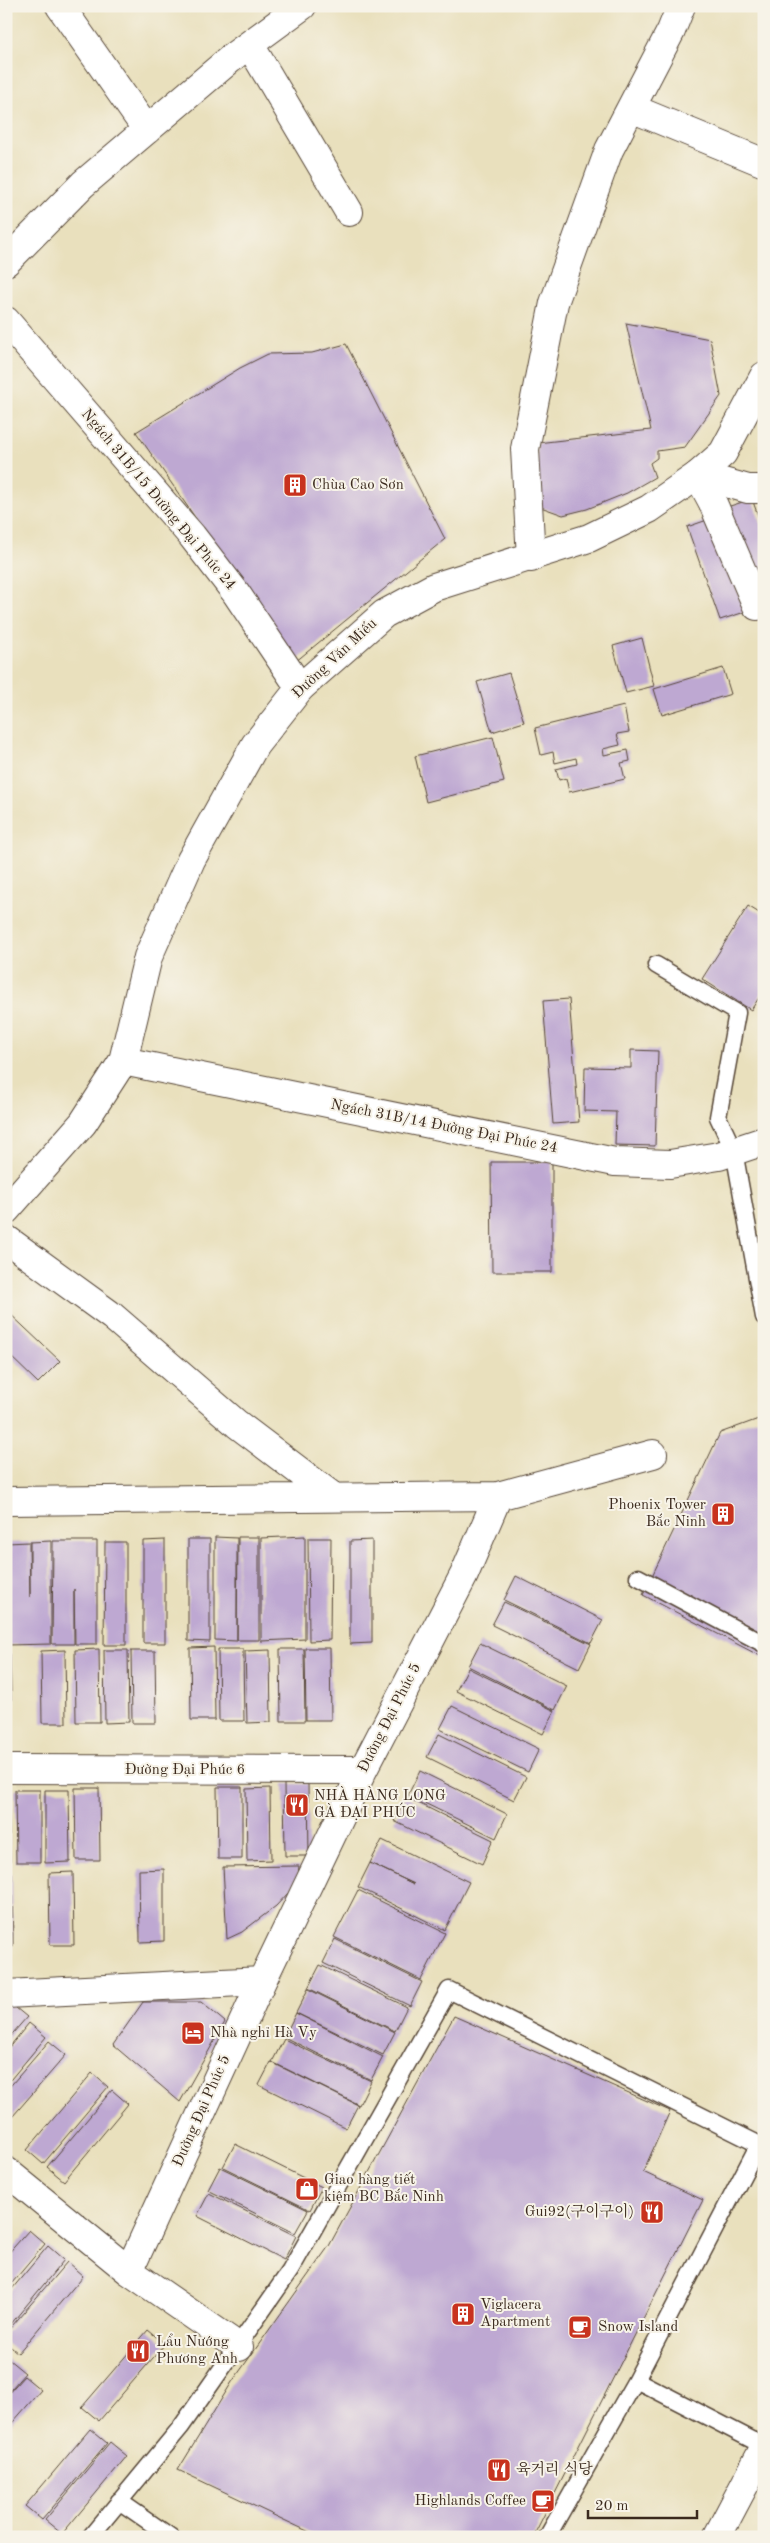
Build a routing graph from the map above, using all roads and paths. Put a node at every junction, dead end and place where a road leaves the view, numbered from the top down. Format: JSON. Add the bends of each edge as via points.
{"nodes":[{"id":1,"x":60,"y":6,"type":"edge"},
{"id":2,"x":302,"y":6,"type":"edge"},
{"id":3,"x":681,"y":6,"type":"edge"},
{"id":4,"x":250,"y":45,"type":"junction"},
{"id":5,"x":631,"y":108,"type":"junction"},
{"id":6,"x":147,"y":130,"type":"junction"},
{"id":7,"x":762,"y":162,"type":"dead end"},
{"id":8,"x":349,"y":212,"type":"dead end"},
{"id":9,"x":6,"y":262,"type":"edge"},
{"id":10,"x":6,"y":321,"type":"edge"},
{"id":11,"x":764,"y":376,"type":"edge"},
{"id":12,"x":698,"y":475,"type":"junction"},
{"id":13,"x":764,"y":489,"type":"edge"},
{"id":14,"x":531,"y":558,"type":"junction"},
{"id":15,"x":757,"y":606,"type":"dead end"},
{"id":16,"x":300,"y":688,"type":"junction"},
{"id":17,"x":656,"y":964,"type":"dead end"},
{"id":18,"x":124,"y":1062,"type":"junction"},
{"id":19,"x":764,"y":1141,"type":"edge"},
{"id":20,"x":734,"y":1150,"type":"junction"},
{"id":21,"x":10,"y":1198,"type":"edge"},
{"id":22,"x":6,"y":1239,"type":"edge"},
{"id":23,"x":764,"y":1318,"type":"edge"},
{"id":24,"x":653,"y":1454,"type":"dead end"},
{"id":25,"x":332,"y":1496,"type":"junction"},
{"id":26,"x":498,"y":1496,"type":"junction"},
{"id":27,"x":6,"y":1501,"type":"edge"},
{"id":28,"x":638,"y":1577,"type":"dead end"},
{"id":29,"x":764,"y":1644,"type":"edge"},
{"id":30,"x":6,"y":1769,"type":"edge"},
{"id":31,"x":363,"y":1770,"type":"junction"},
{"id":32,"x":262,"y":1981,"type":"junction"},
{"id":33,"x":6,"y":1994,"type":"edge"},
{"id":34,"x":761,"y":2146,"type":"edge"},
{"id":35,"x":6,"y":2171,"type":"edge"},
{"id":36,"x":130,"y":2271,"type":"junction"},
{"id":37,"x":239,"y":2347,"type":"junction"},
{"id":38,"x":636,"y":2380,"type":"junction"},
{"id":39,"x":764,"y":2447,"type":"edge"},
{"id":40,"x":119,"y":2501,"type":"junction"},
{"id":41,"x":90,"y":2537,"type":"edge"},
{"id":42,"x":170,"y":2537,"type":"edge"},
{"id":43,"x":547,"y":2537,"type":"edge"},
{"id":44,"x":717,"y":2537,"type":"edge"}],
"edges":[{"from":1,"to":6,"type":"street"},
{"from":2,"to":4,"type":"street"},
{"from":3,"to":5,"type":"street"},
{"from":4,"to":6,"type":"street"},
{"from":4,"to":8,"type":"street"},
{"from":5,"to":7,"type":"street"},
{"from":5,"to":14,"type":"street","via":[[609,150],[554,302],[526,449]]},
{"from":6,"to":9,"type":"street","via":[[83,184]]},
{"from":10,"to":16,"type":"street","name":"Ngách 31B/15 Đường Đại Phúc 24","via":[[192,536],[236,592]]},
{"from":11,"to":12,"type":"street","name":"Đường Văn Miếu","via":[[723,453]]},
{"from":12,"to":13,"type":"street","via":[[748,489]]},
{"from":12,"to":14,"type":"street","name":"Đường Văn Miếu","via":[[649,509],[589,538]]},
{"from":12,"to":15,"type":"street"},
{"from":14,"to":16,"type":"street","name":"Đường Văn Miếu","via":[[434,588],[384,614]]},
{"from":16,"to":18,"type":"street","name":"Đường Văn Miếu","via":[[255,745],[190,860],[148,957]]},
{"from":17,"to":20,"type":"lane","via":[[737,1013],[718,1117]]},
{"from":18,"to":20,"type":"street","name":"Ngách 31B/14 Đường Đại Phúc 24","via":[[615,1162],[670,1164],[719,1156]]},
{"from":18,"to":21,"type":"street","name":"Đường Văn Miếu","via":[[83,1123]]},
{"from":19,"to":20,"type":"street","name":"Ngách 31B/14 Đường Đại Phúc 24"},
{"from":20,"to":23,"type":"lane"},
{"from":22,"to":25,"type":"street","via":[[112,1316],[237,1424]]},
{"from":24,"to":26,"type":"street"},
{"from":25,"to":26,"type":"street"},
{"from":25,"to":27,"type":"street"},
{"from":26,"to":31,"type":"street","name":"Đường Đại Phúc 5","via":[[464,1575]]},
{"from":28,"to":29,"type":"lane"},
{"from":30,"to":31,"type":"street","name":"Đường Đại Phúc 6"},
{"from":31,"to":32,"type":"street","name":"Đường Đại Phúc 5"},
{"from":32,"to":33,"type":"street"},
{"from":32,"to":36,"type":"street","name":"Đường Đại Phúc 5"},
{"from":34,"to":37,"type":"lane","via":[[450,1990],[290,2270]]},
{"from":34,"to":38,"type":"lane"},
{"from":35,"to":36,"type":"street"},
{"from":36,"to":37,"type":"street"},
{"from":37,"to":40,"type":"lane","via":[[181,2427]]},
{"from":38,"to":39,"type":"lane"},
{"from":38,"to":43,"type":"lane"},
{"from":39,"to":44,"type":"street"},
{"from":40,"to":41,"type":"lane"},
{"from":40,"to":42,"type":"lane"}]}
